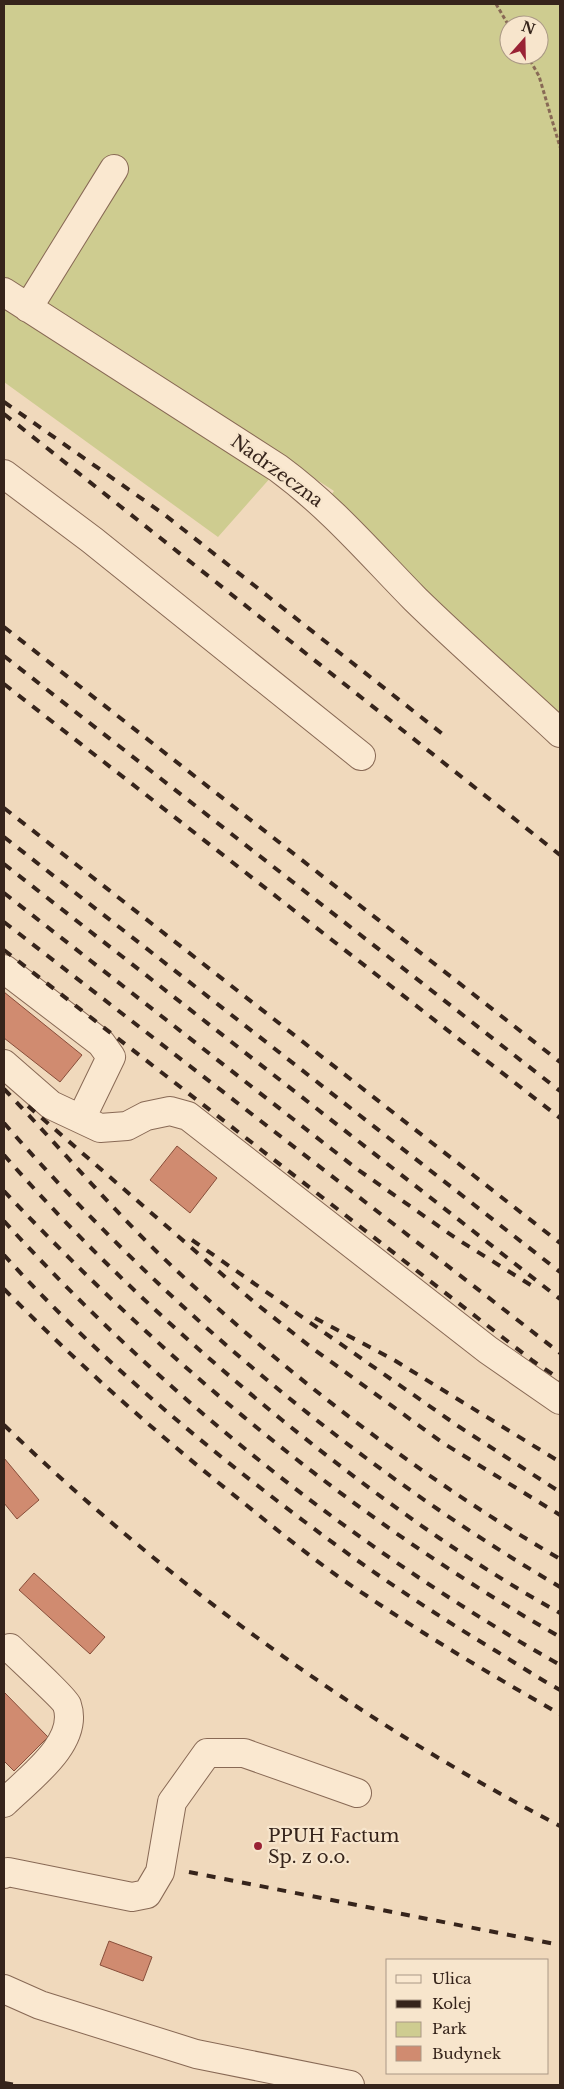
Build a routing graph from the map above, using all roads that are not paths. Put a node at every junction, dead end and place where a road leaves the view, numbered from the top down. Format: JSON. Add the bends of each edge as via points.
{"nodes":[{"id":1,"x":114,"y":169,"type":"dead end"},
{"id":2,"x":4,"y":292,"type":"edge"},
{"id":3,"x":28,"y":308,"type":"junction"},
{"id":4,"x":4,"y":474,"type":"edge"},
{"id":5,"x":560,"y":733,"type":"edge"},
{"id":6,"x":360,"y":756,"type":"dead end"},
{"id":7,"x":4,"y":969,"type":"edge"},
{"id":8,"x":4,"y":1064,"type":"edge"},
{"id":9,"x":81,"y":1120,"type":"junction"},
{"id":10,"x":560,"y":1400,"type":"edge"},
{"id":11,"x":10,"y":1648,"type":"dead end"},
{"id":12,"x":357,"y":1793,"type":"dead end"},
{"id":13,"x":4,"y":1803,"type":"edge"},
{"id":14,"x":4,"y":1874,"type":"edge"},
{"id":15,"x":4,"y":1989,"type":"edge"},
{"id":16,"x":350,"y":2085,"type":"edge"}],
"edges":[{"from":1,"to":3,"type":"street"},
{"from":2,"to":3,"type":"street","name":"Nadrzeczna"},
{"from":3,"to":5,"type":"street","name":"Nadrzeczna","via":[[308,490],[416,599]]},
{"from":4,"to":6,"type":"street","via":[[92,540]]},
{"from":7,"to":9,"type":"street","via":[[101,1043],[111,1057]]},
{"from":8,"to":9,"type":"street","via":[[52,1105]]},
{"from":9,"to":10,"type":"street","via":[[100,1128],[127,1126],[146,1116],[170,1111],[188,1116],[480,1344]]},
{"from":11,"to":13,"type":"street","via":[[67,1704],[69,1725],[58,1750]]},
{"from":12,"to":14,"type":"street","via":[[244,1753],[207,1753],[172,1802],[160,1872],[147,1894],[132,1896],[8,1872]]},
{"from":15,"to":16,"type":"street","via":[[40,2005],[196,2054]]}]}
